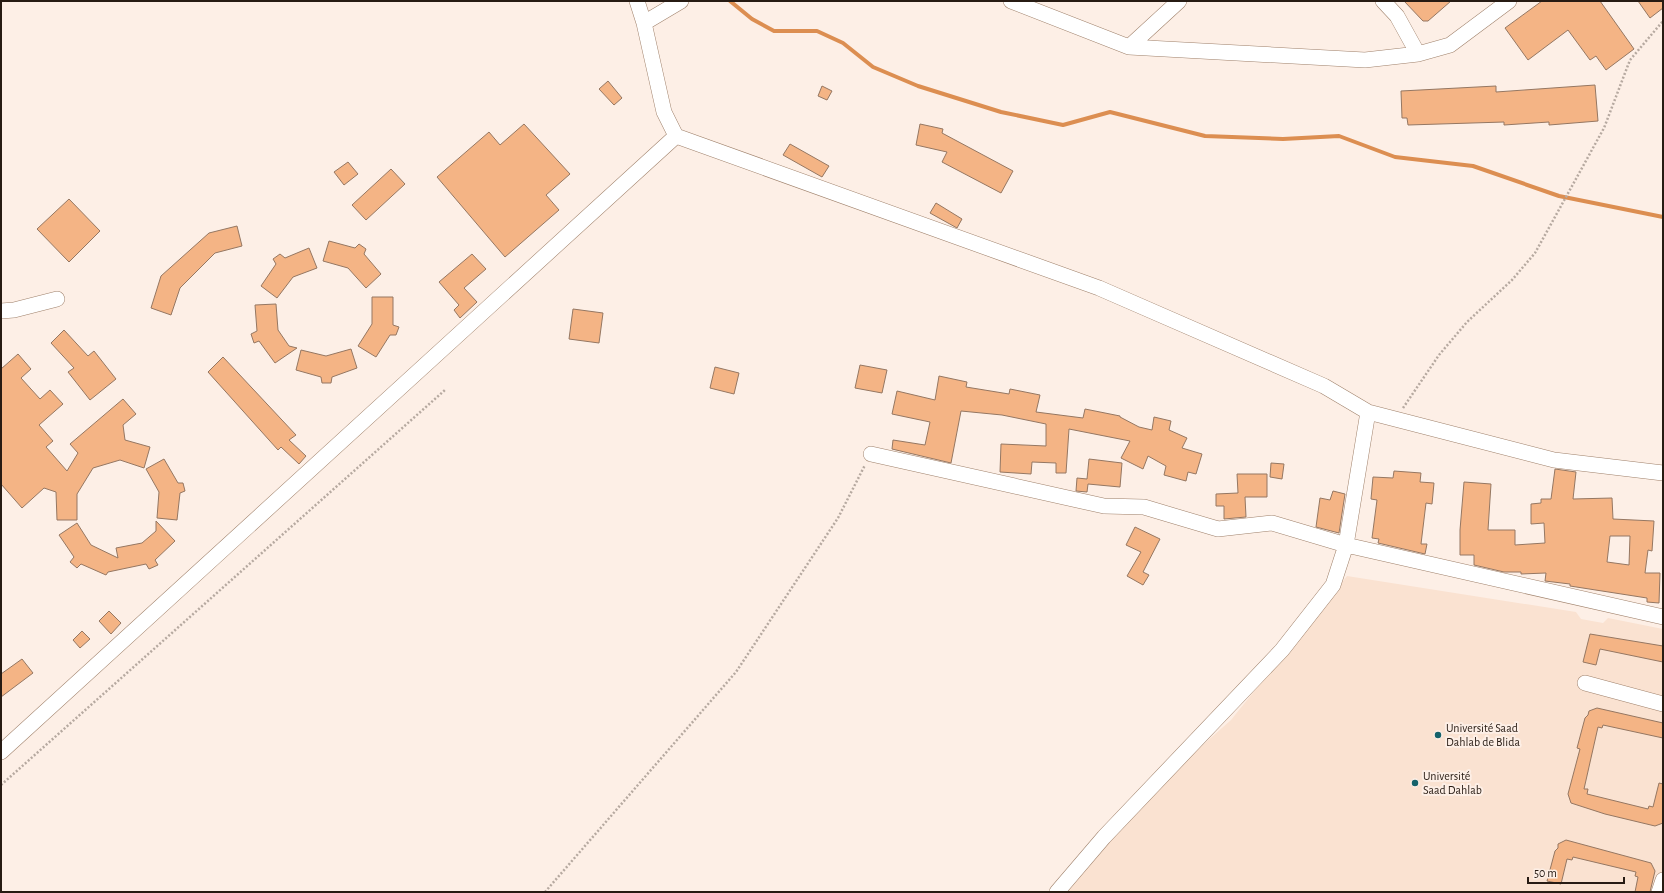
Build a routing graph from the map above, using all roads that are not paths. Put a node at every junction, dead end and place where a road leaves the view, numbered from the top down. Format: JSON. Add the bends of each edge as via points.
{"nodes":[{"id":1,"x":637,"y":1,"type":"edge"},
{"id":2,"x":681,"y":1,"type":"edge"},
{"id":3,"x":1011,"y":1,"type":"edge"},
{"id":4,"x":1179,"y":1,"type":"edge"},
{"id":5,"x":1383,"y":1,"type":"edge"},
{"id":6,"x":1509,"y":1,"type":"edge"},
{"id":7,"x":644,"y":23,"type":"junction"},
{"id":8,"x":1129,"y":47,"type":"junction"},
{"id":9,"x":1418,"y":54,"type":"junction"},
{"id":10,"x":676,"y":136,"type":"junction"},
{"id":11,"x":57,"y":299,"type":"dead end"},
{"id":12,"x":1,"y":311,"type":"edge"},
{"id":13,"x":1368,"y":412,"type":"junction"},
{"id":14,"x":871,"y":454,"type":"road end"},
{"id":15,"x":1663,"y":474,"type":"edge"},
{"id":16,"x":1346,"y":544,"type":"junction"},
{"id":17,"x":1663,"y":617,"type":"edge"},
{"id":18,"x":1584,"y":683,"type":"dead end"},
{"id":19,"x":1663,"y":704,"type":"edge"},
{"id":20,"x":1,"y":752,"type":"edge"},
{"id":21,"x":1663,"y":880,"type":"edge"},
{"id":22,"x":1057,"y":892,"type":"edge"},
{"id":23,"x":1659,"y":892,"type":"edge"}],
"edges":[{"from":1,"to":7,"type":"street"},
{"from":2,"to":7,"type":"street"},
{"from":3,"to":8,"type":"street"},
{"from":4,"to":8,"type":"street"},
{"from":5,"to":9,"type":"street","via":[[1398,16]]},
{"from":6,"to":9,"type":"street","via":[[1450,45]]},
{"from":7,"to":10,"type":"street","via":[[664,112]]},
{"from":8,"to":9,"type":"street","via":[[1365,60]]},
{"from":10,"to":13,"type":"street","via":[[1099,288],[1324,386]]},
{"from":10,"to":20,"type":"street"},
{"from":11,"to":12,"type":"street"},
{"from":13,"to":15,"type":"street","via":[[1554,460]]},
{"from":13,"to":16,"type":"street"},
{"from":14,"to":16,"type":"street","via":[[1104,506],[1144,507],[1218,529],[1272,523]]},
{"from":16,"to":17,"type":"street"},
{"from":16,"to":22,"type":"street","via":[[1333,584],[1282,650],[1104,838]]},
{"from":18,"to":19,"type":"street"},
{"from":21,"to":23,"type":"street"}]}
